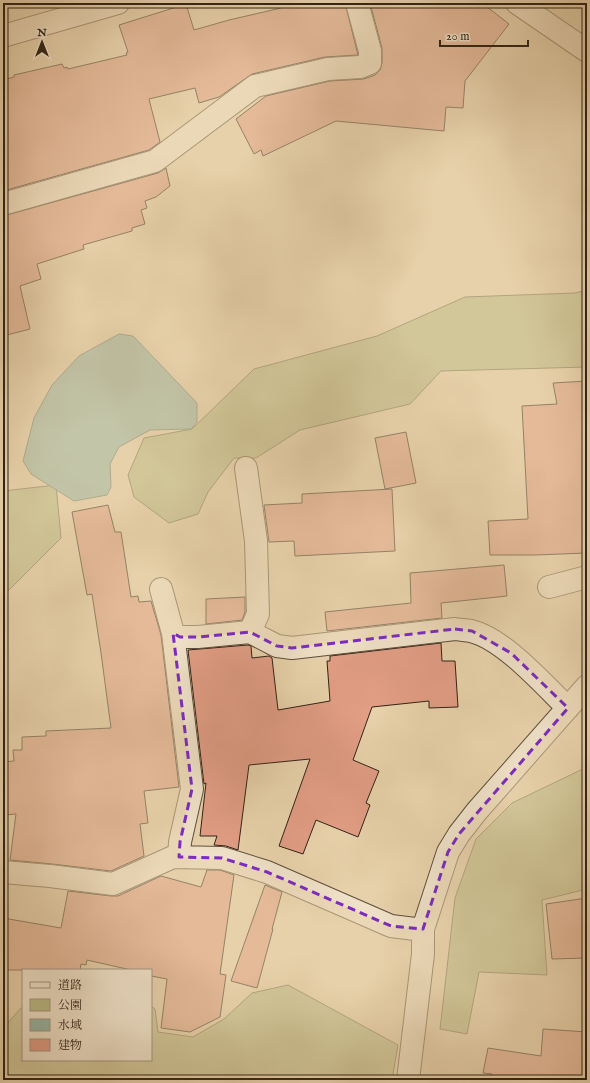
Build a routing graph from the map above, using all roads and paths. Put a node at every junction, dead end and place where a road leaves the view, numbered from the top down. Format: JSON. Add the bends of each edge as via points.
{"nodes":[{"id":1,"x":118,"y":3,"type":"edge"},
{"id":2,"x":357,"y":3,"type":"edge"},
{"id":3,"x":517,"y":3,"type":"edge"},
{"id":4,"x":56,"y":12,"type":"edge"},
{"id":5,"x":3,"y":36,"type":"edge"},
{"id":6,"x":587,"y":50,"type":"edge"},
{"id":7,"x":3,"y":204,"type":"edge"},
{"id":8,"x":246,"y":468,"type":"dead end"},
{"id":9,"x":587,"y":577,"type":"edge"},
{"id":10,"x":549,"y":586,"type":"dead end"},
{"id":11,"x":161,"y":589,"type":"dead end"},
{"id":12,"x":250,"y":632,"type":"junction"},
{"id":13,"x":174,"y":633,"type":"junction"},
{"id":14,"x":587,"y":686,"type":"edge"},
{"id":15,"x":568,"y":708,"type":"junction"},
{"id":16,"x":179,"y":857,"type":"junction"},
{"id":17,"x":3,"y":872,"type":"edge"},
{"id":18,"x":423,"y":930,"type":"junction"},
{"id":19,"x":408,"y":1080,"type":"edge"}],
"edges":[{"from":1,"to":4,"type":"street"},
{"from":2,"to":7,"type":"street","via":[[370,51],[370,63],[360,67],[328,69],[255,86],[154,161]]},
{"from":3,"to":6,"type":"street"},
{"from":4,"to":5,"type":"street"},
{"from":8,"to":12,"type":"street","via":[[256,541],[258,614]]},
{"from":9,"to":10,"type":"street"},
{"from":11,"to":13,"type":"street"},
{"from":12,"to":13,"type":"street","via":[[198,637],[180,637]]},
{"from":12,"to":15,"type":"street","via":[[277,646],[292,648],[455,629],[472,631],[511,653]]},
{"from":13,"to":16,"type":"street","via":[[192,790]]},
{"from":14,"to":15,"type":"street"},
{"from":15,"to":18,"type":"street","via":[[459,834],[448,852]]},
{"from":16,"to":17,"type":"street","via":[[113,884]]},
{"from":16,"to":18,"type":"street","via":[[222,858],[267,872],[391,926]]},
{"from":18,"to":19,"type":"street","via":[[423,954]]}]}
